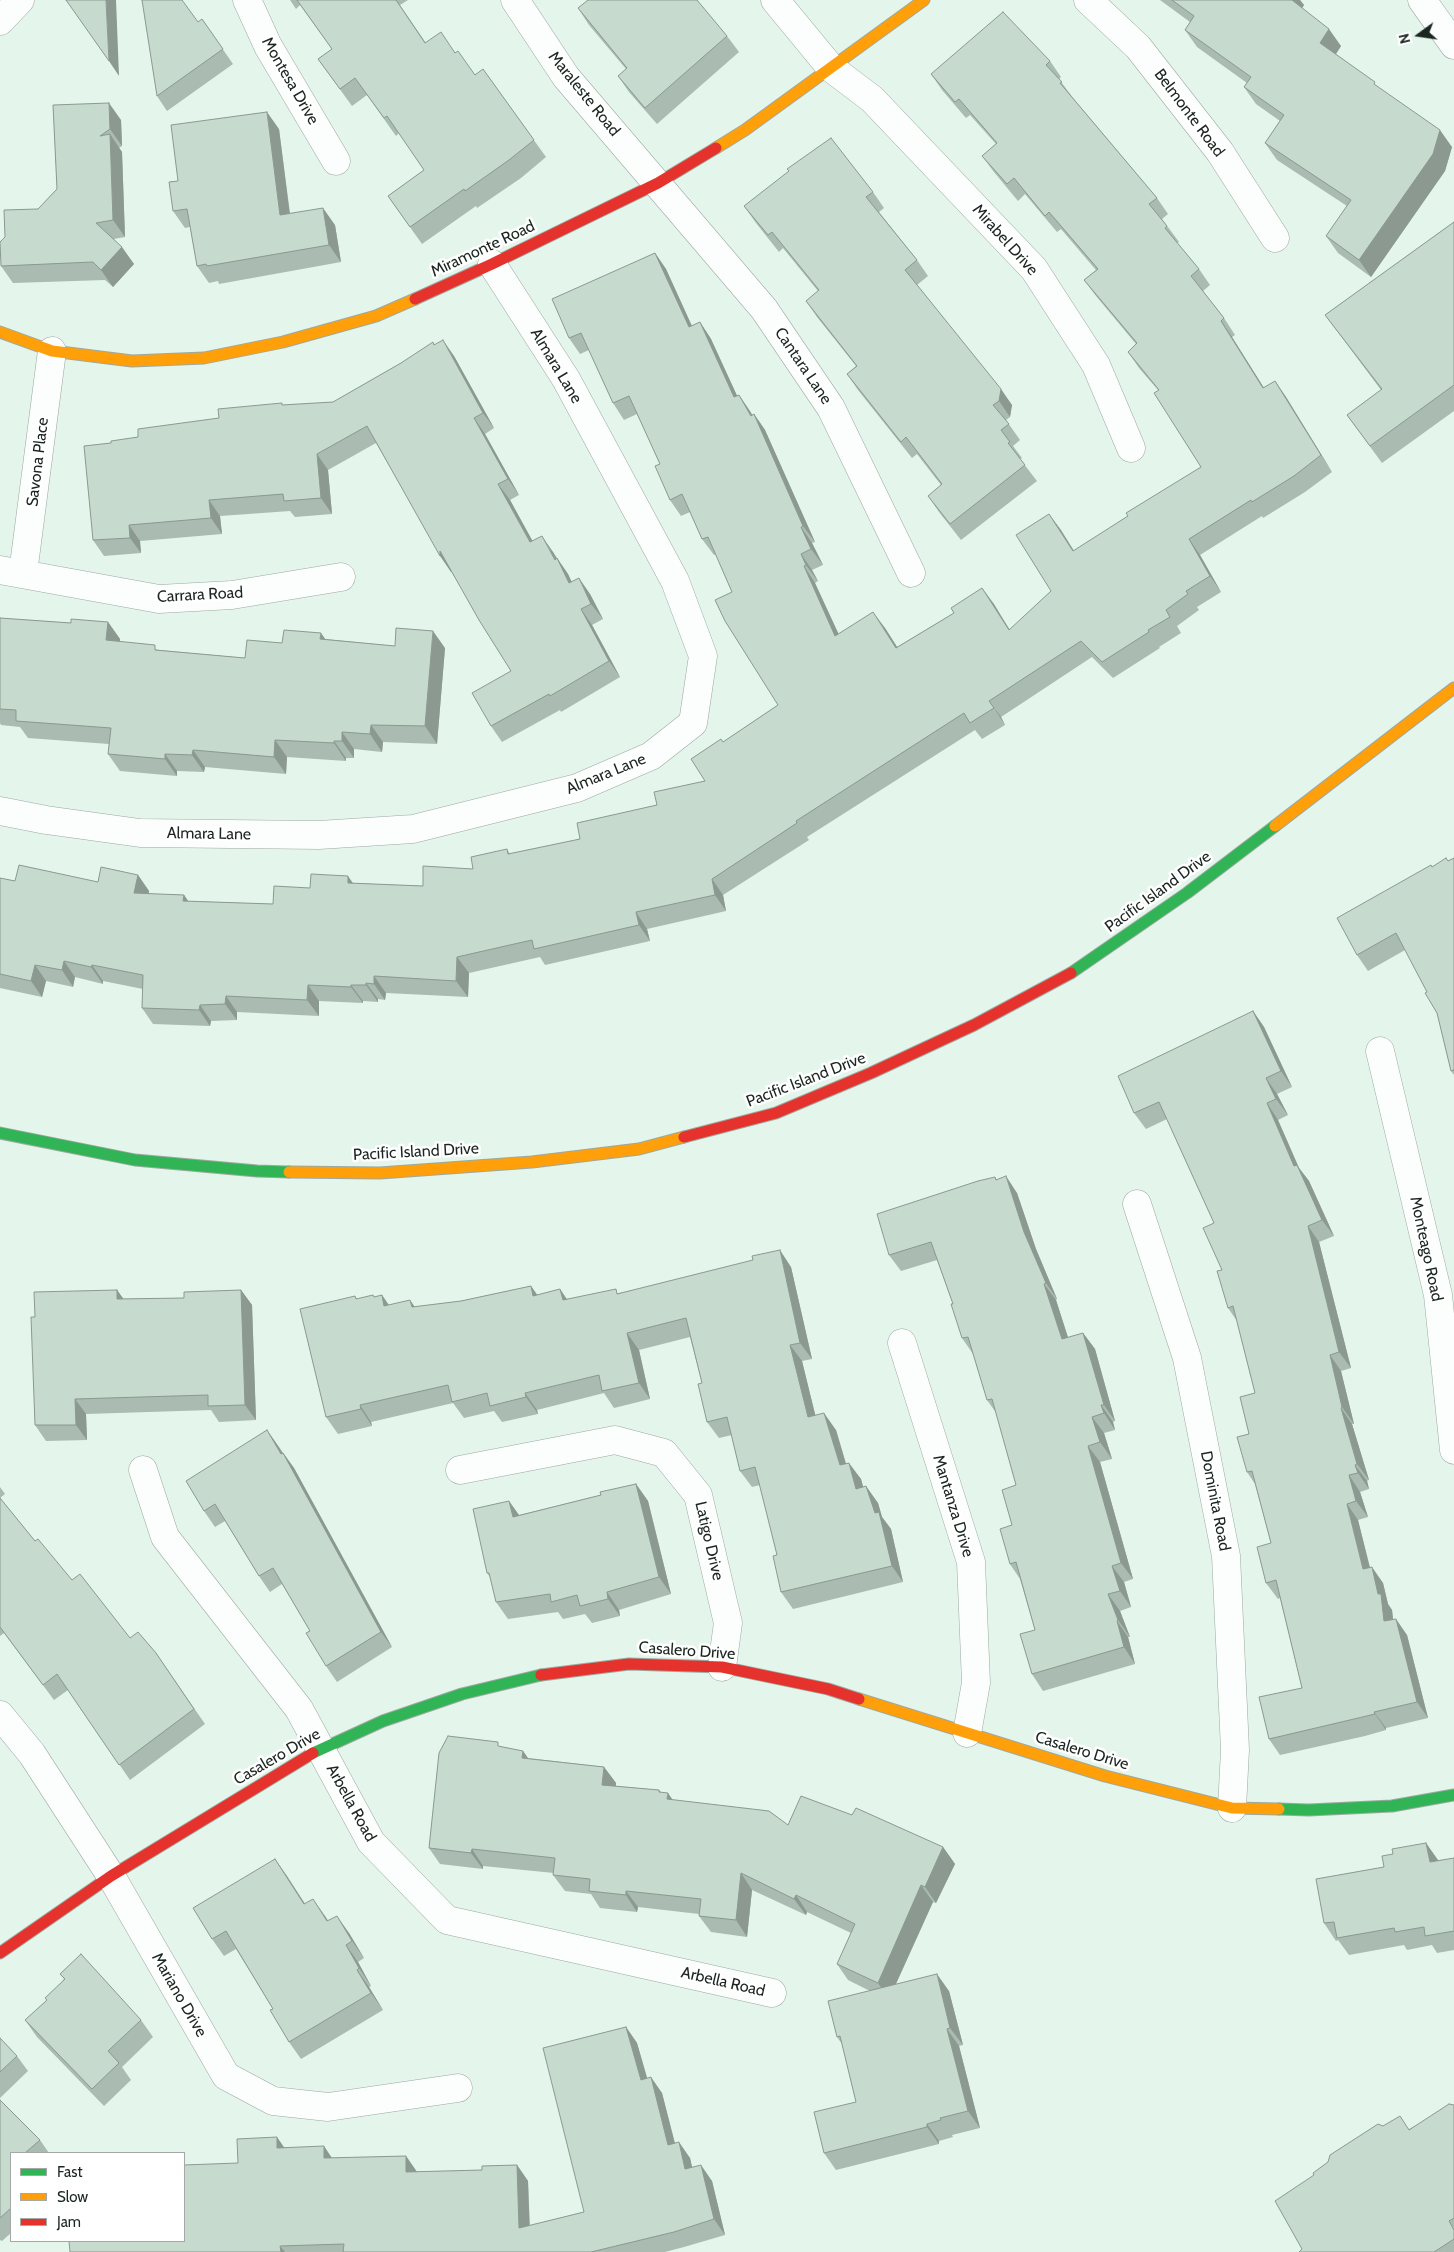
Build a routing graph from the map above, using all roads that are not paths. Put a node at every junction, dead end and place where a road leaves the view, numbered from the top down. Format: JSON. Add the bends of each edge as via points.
{"nodes":[{"id":1,"x":20,"y":0,"type":"edge"},
{"id":2,"x":247,"y":0,"type":"edge"},
{"id":3,"x":516,"y":0,"type":"edge"},
{"id":4,"x":775,"y":0,"type":"edge"},
{"id":5,"x":924,"y":0,"type":"edge"},
{"id":6,"x":1088,"y":0,"type":"edge"},
{"id":7,"x":1422,"y":0,"type":"edge"},
{"id":8,"x":0,"y":21,"type":"edge"},
{"id":9,"x":1454,"y":45,"type":"edge"},
{"id":10,"x":831,"y":68,"type":"junction"},
{"id":11,"x":336,"y":160,"type":"dead end"},
{"id":12,"x":658,"y":183,"type":"junction"},
{"id":13,"x":1275,"y":238,"type":"dead end"},
{"id":14,"x":492,"y":264,"type":"junction"},
{"id":15,"x":0,"y":332,"type":"edge"},
{"id":16,"x":52,"y":351,"type":"junction"},
{"id":17,"x":1131,"y":448,"type":"dead end"},
{"id":18,"x":12,"y":571,"type":"edge"},
{"id":19,"x":911,"y":573,"type":"dead end"},
{"id":20,"x":341,"y":577,"type":"dead end"},
{"id":21,"x":1454,"y":688,"type":"edge"},
{"id":22,"x":0,"y":811,"type":"edge"},
{"id":23,"x":1380,"y":1052,"type":"dead end"},
{"id":24,"x":0,"y":1133,"type":"edge"},
{"id":25,"x":1137,"y":1204,"type":"dead end"},
{"id":26,"x":902,"y":1343,"type":"dead end"},
{"id":27,"x":1454,"y":1450,"type":"edge"},
{"id":28,"x":144,"y":1470,"type":"dead end"},
{"id":29,"x":460,"y":1470,"type":"dead end"},
{"id":30,"x":722,"y":1667,"type":"junction"},
{"id":31,"x":0,"y":1715,"type":"edge"},
{"id":32,"x":967,"y":1733,"type":"junction"},
{"id":33,"x":321,"y":1748,"type":"junction"},
{"id":34,"x":1454,"y":1795,"type":"edge"},
{"id":35,"x":1232,"y":1808,"type":"junction"},
{"id":36,"x":111,"y":1876,"type":"junction"},
{"id":37,"x":0,"y":1953,"type":"edge"},
{"id":38,"x":772,"y":1994,"type":"dead end"},
{"id":39,"x":458,"y":2088,"type":"dead end"}],
"edges":[{"from":1,"to":8,"type":"street"},
{"from":2,"to":11,"type":"street","name":"Montesa Drive","via":[[268,46]]},
{"from":3,"to":12,"type":"street","name":"Maraleste Road","via":[[566,77]]},
{"from":4,"to":10,"type":"street","name":"Mirabel Drive"},
{"from":5,"to":10,"type":"street","name":"Miramonte Road"},
{"from":6,"to":13,"type":"street","name":"Belmonte Road","via":[[1138,47],[1220,152]]},
{"from":7,"to":9,"type":"street"},
{"from":10,"to":12,"type":"street","name":"Miramonte Road","via":[[745,130]]},
{"from":10,"to":17,"type":"street","name":"Mirabel Drive","via":[[872,99],[1034,269],[1096,366]]},
{"from":12,"to":14,"type":"street","name":"Miramonte Road"},
{"from":12,"to":19,"type":"street","name":"Cantara Lane","via":[[764,309],[831,408]]},
{"from":14,"to":16,"type":"street","name":"Miramonte Road","via":[[376,316],[283,342],[204,358],[132,360]]},
{"from":14,"to":22,"type":"street","name":"Almara Lane","via":[[566,379],[675,580],[703,656],[693,723],[651,756],[576,788],[413,829],[319,835],[140,833]]},
{"from":15,"to":16,"type":"street","name":"Miramonte Road"},
{"from":16,"to":18,"type":"street","name":"Savona Place"},
{"from":18,"to":20,"type":"street","name":"Carrara Road","via":[[159,599],[232,595]]},
{"from":21,"to":24,"type":"street","name":"Pacific Island Drive","via":[[1187,893],[1074,972],[974,1025],[776,1113],[639,1149],[532,1162],[380,1173],[257,1171],[135,1160]]},
{"from":23,"to":27,"type":"street","name":"Monteago Road","via":[[1438,1295]]},
{"from":25,"to":35,"type":"street","name":"Dominita Road","via":[[1187,1358],[1226,1556],[1235,1750]]},
{"from":26,"to":32,"type":"street","name":"Mantanza Drive","via":[[971,1562],[976,1683]]},
{"from":28,"to":33,"type":"street","name":"Arbella Road","via":[[165,1537],[299,1709]]},
{"from":29,"to":30,"type":"street","name":"Latigo Drive","via":[[614,1440],[664,1453],[698,1495],[728,1623]]},
{"from":30,"to":32,"type":"street","name":"Casalero Drive","via":[[828,1689]]},
{"from":30,"to":33,"type":"street","name":"Casalero Drive","via":[[629,1664],[534,1676],[462,1694],[383,1721]]},
{"from":31,"to":36,"type":"street","name":"Mariano Drive","via":[[32,1754]]},
{"from":32,"to":35,"type":"street","name":"Casalero Drive","via":[[1105,1776]]},
{"from":33,"to":36,"type":"street","name":"Casalero Drive"},
{"from":33,"to":38,"type":"street","name":"Arbella Road","via":[[371,1842],[447,1920]]},
{"from":34,"to":35,"type":"street","name":"Casalero Drive","via":[[1392,1806],[1309,1810]]},
{"from":36,"to":37,"type":"street","name":"Casalero Drive"},
{"from":36,"to":39,"type":"street","name":"Mariano Drive","via":[[226,2076],[273,2102],[328,2108]]}]}
